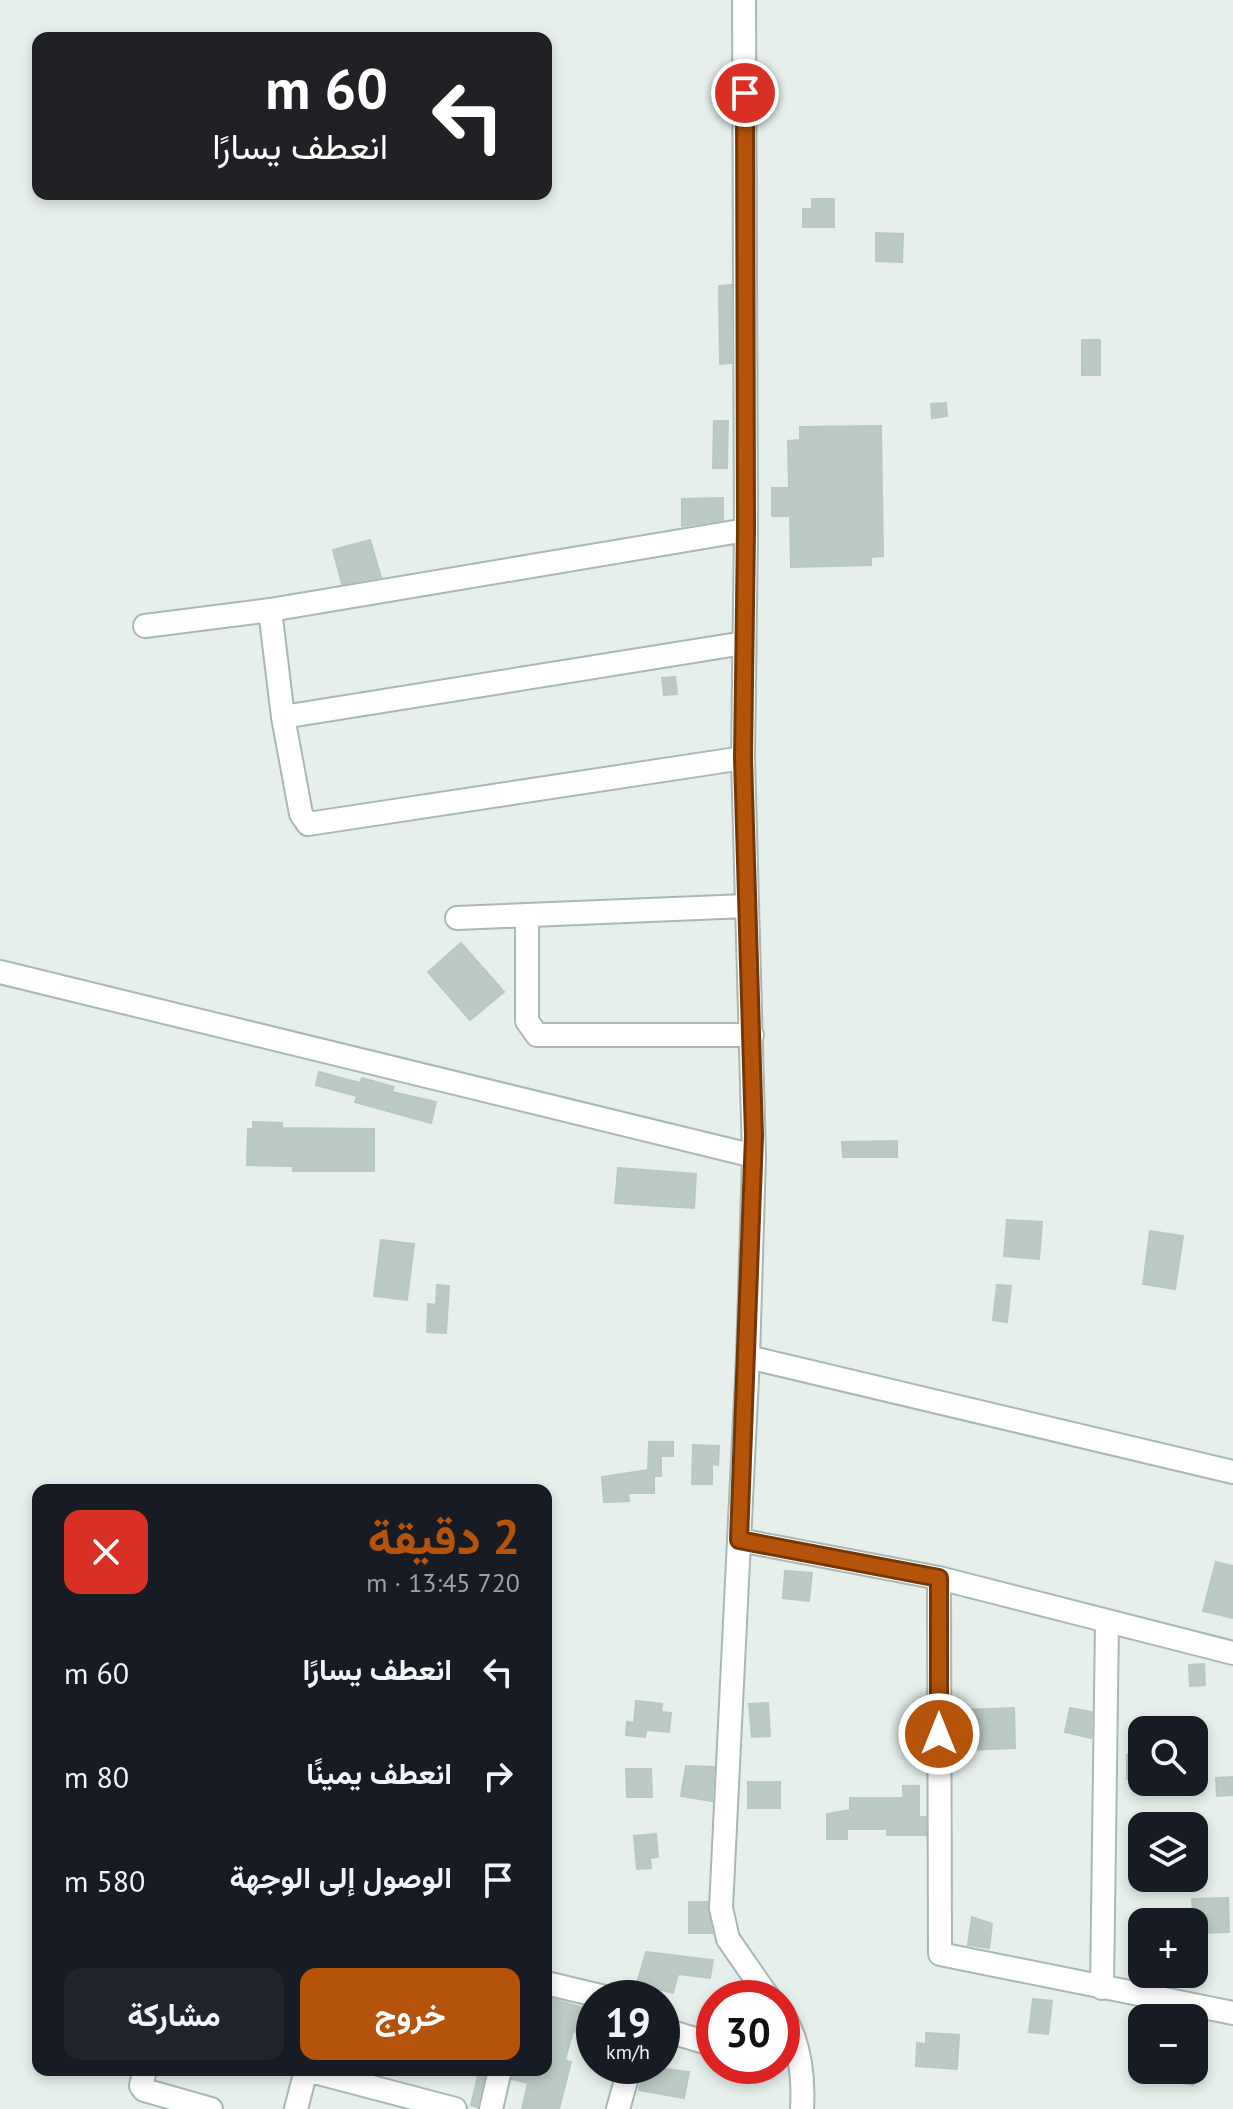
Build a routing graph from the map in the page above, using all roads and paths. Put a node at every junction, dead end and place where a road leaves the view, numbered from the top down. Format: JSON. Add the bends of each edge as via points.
{"nodes":[{"id":1,"x":744,"y":0,"type":"edge"},
{"id":2,"x":746,"y":530,"type":"junction"},
{"id":3,"x":270,"y":610,"type":"junction"},
{"id":4,"x":145,"y":626,"type":"dead end"},
{"id":5,"x":744,"y":643,"type":"junction"},
{"id":6,"x":283,"y":717,"type":"junction"},
{"id":7,"x":743,"y":758,"type":"junction"},
{"id":8,"x":746,"y":906,"type":"junction"},
{"id":9,"x":527,"y":915,"type":"junction"},
{"id":10,"x":457,"y":918,"type":"dead end"},
{"id":11,"x":0,"y":972,"type":"edge"},
{"id":12,"x":752,"y":1035,"type":"junction"},
{"id":13,"x":754,"y":1156,"type":"junction"},
{"id":14,"x":748,"y":1357,"type":"junction"},
{"id":15,"x":1233,"y":1472,"type":"edge"},
{"id":16,"x":739,"y":1540,"type":"junction"},
{"id":17,"x":939,"y":1578,"type":"junction"},
{"id":18,"x":1107,"y":1621,"type":"junction"},
{"id":19,"x":1233,"y":1653,"type":"edge"},
{"id":20,"x":756,"y":1980,"type":"edge"},
{"id":21,"x":552,"y":1984,"type":"edge"},
{"id":22,"x":1102,"y":1988,"type":"junction"},
{"id":23,"x":576,"y":1990,"type":"edge"},
{"id":24,"x":1233,"y":2013,"type":"edge"},
{"id":25,"x":144,"y":2076,"type":"edge"},
{"id":26,"x":305,"y":2076,"type":"edge"},
{"id":27,"x":330,"y":2076,"type":"edge"},
{"id":28,"x":499,"y":2076,"type":"edge"},
{"id":29,"x":625,"y":2084,"type":"edge"},
{"id":30,"x":796,"y":2084,"type":"edge"},
{"id":31,"x":211,"y":2109,"type":"edge"},
{"id":32,"x":296,"y":2109,"type":"edge"},
{"id":33,"x":455,"y":2109,"type":"edge"},
{"id":34,"x":491,"y":2109,"type":"edge"},
{"id":35,"x":618,"y":2109,"type":"edge"},
{"id":36,"x":802,"y":2109,"type":"edge"}],
"edges":[{"from":1,"to":2,"type":"street"},
{"from":2,"to":3,"type":"street"},
{"from":2,"to":5,"type":"street"},
{"from":3,"to":4,"type":"street"},
{"from":3,"to":6,"type":"street"},
{"from":5,"to":6,"type":"street"},
{"from":5,"to":7,"type":"street"},
{"from":6,"to":7,"type":"street","via":[[301,814],[311,825]]},
{"from":7,"to":8,"type":"street"},
{"from":8,"to":9,"type":"street"},
{"from":8,"to":12,"type":"street"},
{"from":9,"to":10,"type":"street"},
{"from":9,"to":12,"type":"street","via":[[527,1021],[537,1035]]},
{"from":11,"to":13,"type":"street"},
{"from":12,"to":13,"type":"street"},
{"from":13,"to":14,"type":"street"},
{"from":14,"to":15,"type":"street"},
{"from":14,"to":16,"type":"street"},
{"from":16,"to":17,"type":"street"},
{"from":16,"to":20,"type":"street","via":[[721,1908],[728,1939]]},
{"from":17,"to":18,"type":"street"},
{"from":17,"to":22,"type":"street","via":[[940,1953]]},
{"from":18,"to":19,"type":"street"},
{"from":18,"to":22,"type":"street"},
{"from":21,"to":23,"type":"street"},
{"from":22,"to":24,"type":"street"},
{"from":25,"to":31,"type":"street","via":[[144,2090]]},
{"from":26,"to":32,"type":"street"},
{"from":27,"to":33,"type":"street"},
{"from":28,"to":34,"type":"street"},
{"from":29,"to":35,"type":"street"},
{"from":30,"to":36,"type":"street"}]}
